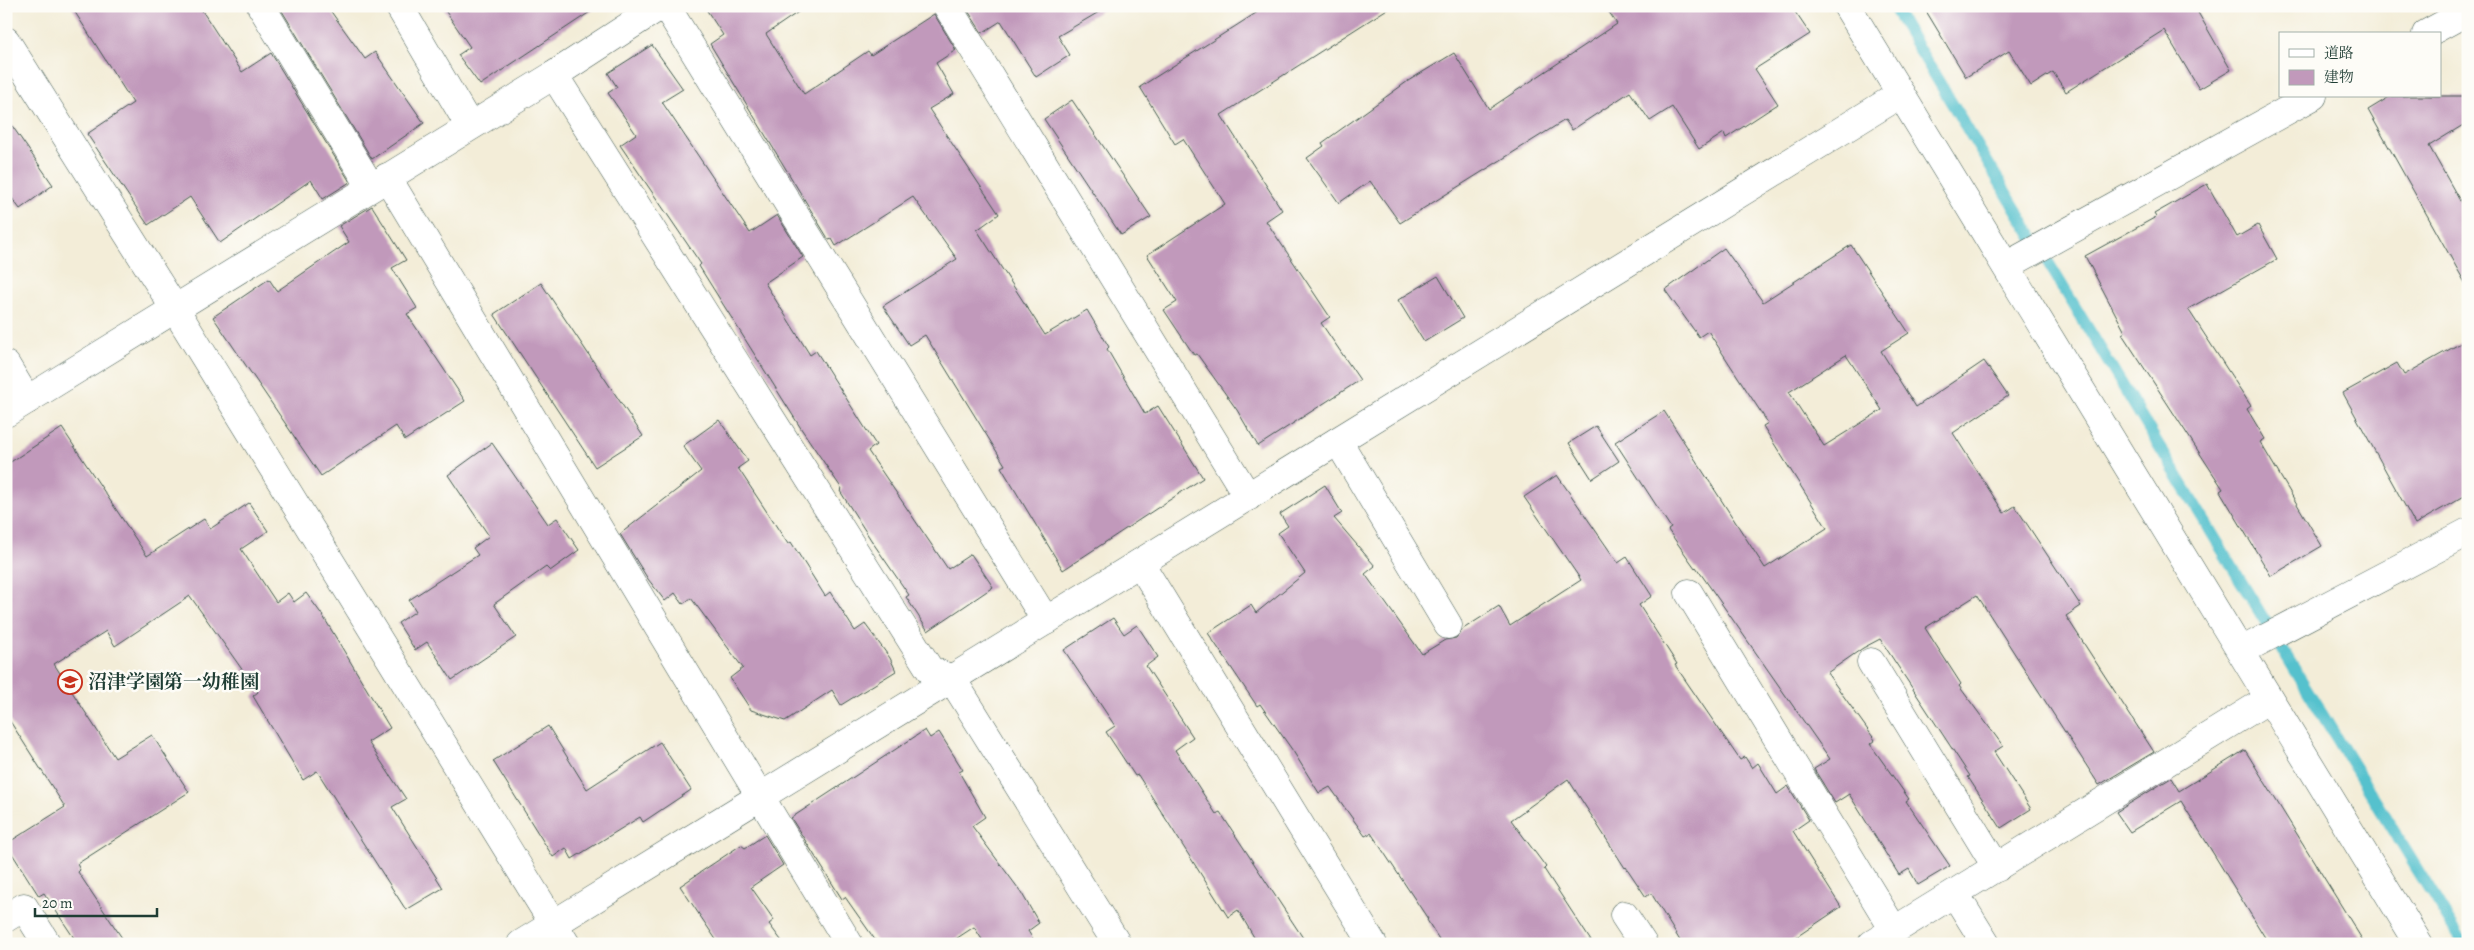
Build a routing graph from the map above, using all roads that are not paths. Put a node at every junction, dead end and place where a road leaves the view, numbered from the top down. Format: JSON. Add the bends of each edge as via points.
{"nodes":[{"id":1,"x":261,"y":6,"type":"edge"},
{"id":2,"x":399,"y":6,"type":"edge"},
{"id":3,"x":660,"y":6,"type":"edge"},
{"id":4,"x":666,"y":6,"type":"edge"},
{"id":5,"x":947,"y":6,"type":"edge"},
{"id":6,"x":1847,"y":6,"type":"edge"},
{"id":7,"x":2468,"y":11,"type":"edge"},
{"id":8,"x":2430,"y":32,"type":"edge"},
{"id":9,"x":6,"y":41,"type":"edge"},
{"id":10,"x":554,"y":75,"type":"junction"},
{"id":11,"x":1901,"y":94,"type":"junction"},
{"id":12,"x":2309,"y":98,"type":"edge"},
{"id":13,"x":470,"y":125,"type":"junction"},
{"id":14,"x":379,"y":182,"type":"junction"},
{"id":15,"x":2006,"y":266,"type":"junction"},
{"id":16,"x":175,"y":309,"type":"junction"},
{"id":17,"x":6,"y":366,"type":"edge"},
{"id":18,"x":17,"y":406,"type":"edge"},
{"id":19,"x":1338,"y":441,"type":"junction"},
{"id":20,"x":1248,"y":497,"type":"junction"},
{"id":21,"x":2468,"y":532,"type":"edge"},
{"id":22,"x":1140,"y":563,"type":"junction"},
{"id":23,"x":1689,"y":593,"type":"dead end"},
{"id":24,"x":1046,"y":621,"type":"junction"},
{"id":25,"x":1448,"y":625,"type":"dead end"},
{"id":26,"x":2241,"y":651,"type":"junction"},
{"id":27,"x":1871,"y":662,"type":"dead end"},
{"id":28,"x":952,"y":679,"type":"junction"},
{"id":29,"x":2269,"y":699,"type":"junction"},
{"id":30,"x":762,"y":796,"type":"junction"},
{"id":31,"x":1997,"y":868,"type":"junction"},
{"id":32,"x":1955,"y":894,"type":"junction"},
{"id":33,"x":1624,"y":915,"type":"dead end"},
{"id":34,"x":6,"y":918,"type":"edge"},
{"id":35,"x":559,"y":934,"type":"edge"},
{"id":36,"x":1883,"y":937,"type":"edge"},
{"id":37,"x":47,"y":944,"type":"edge"},
{"id":38,"x":521,"y":944,"type":"edge"},
{"id":39,"x":849,"y":944,"type":"edge"},
{"id":40,"x":1117,"y":944,"type":"edge"},
{"id":41,"x":1373,"y":944,"type":"edge"},
{"id":42,"x":1643,"y":944,"type":"edge"},
{"id":43,"x":1986,"y":944,"type":"edge"},
{"id":44,"x":2418,"y":944,"type":"edge"}],
"edges":[{"from":1,"to":14,"type":"street"},
{"from":2,"to":13,"type":"street"},
{"from":3,"to":10,"type":"street"},
{"from":4,"to":24,"type":"street"},
{"from":5,"to":20,"type":"street"},
{"from":6,"to":11,"type":"street"},
{"from":7,"to":8,"type":"street"},
{"from":9,"to":16,"type":"street"},
{"from":10,"to":13,"type":"street"},
{"from":10,"to":28,"type":"street","via":[[930,670]]},
{"from":11,"to":15,"type":"street"},
{"from":11,"to":19,"type":"street"},
{"from":12,"to":15,"type":"street"},
{"from":13,"to":14,"type":"street"},
{"from":14,"to":16,"type":"street"},
{"from":14,"to":30,"type":"street"},
{"from":15,"to":26,"type":"street"},
{"from":16,"to":18,"type":"street"},
{"from":16,"to":35,"type":"street"},
{"from":17,"to":18,"type":"street"},
{"from":19,"to":20,"type":"street"},
{"from":19,"to":25,"type":"street"},
{"from":20,"to":22,"type":"street"},
{"from":21,"to":26,"type":"street"},
{"from":22,"to":24,"type":"street"},
{"from":22,"to":41,"type":"street"},
{"from":23,"to":36,"type":"street"},
{"from":24,"to":28,"type":"street"},
{"from":26,"to":29,"type":"street"},
{"from":27,"to":31,"type":"street"},
{"from":28,"to":30,"type":"street"},
{"from":28,"to":40,"type":"street"},
{"from":29,"to":31,"type":"street"},
{"from":29,"to":44,"type":"street"},
{"from":30,"to":35,"type":"street"},
{"from":30,"to":39,"type":"street"},
{"from":31,"to":32,"type":"street"},
{"from":32,"to":36,"type":"street"},
{"from":32,"to":43,"type":"street"},
{"from":33,"to":42,"type":"street"},
{"from":34,"to":37,"type":"street","via":[[24,907]]},
{"from":35,"to":38,"type":"street"}]}
